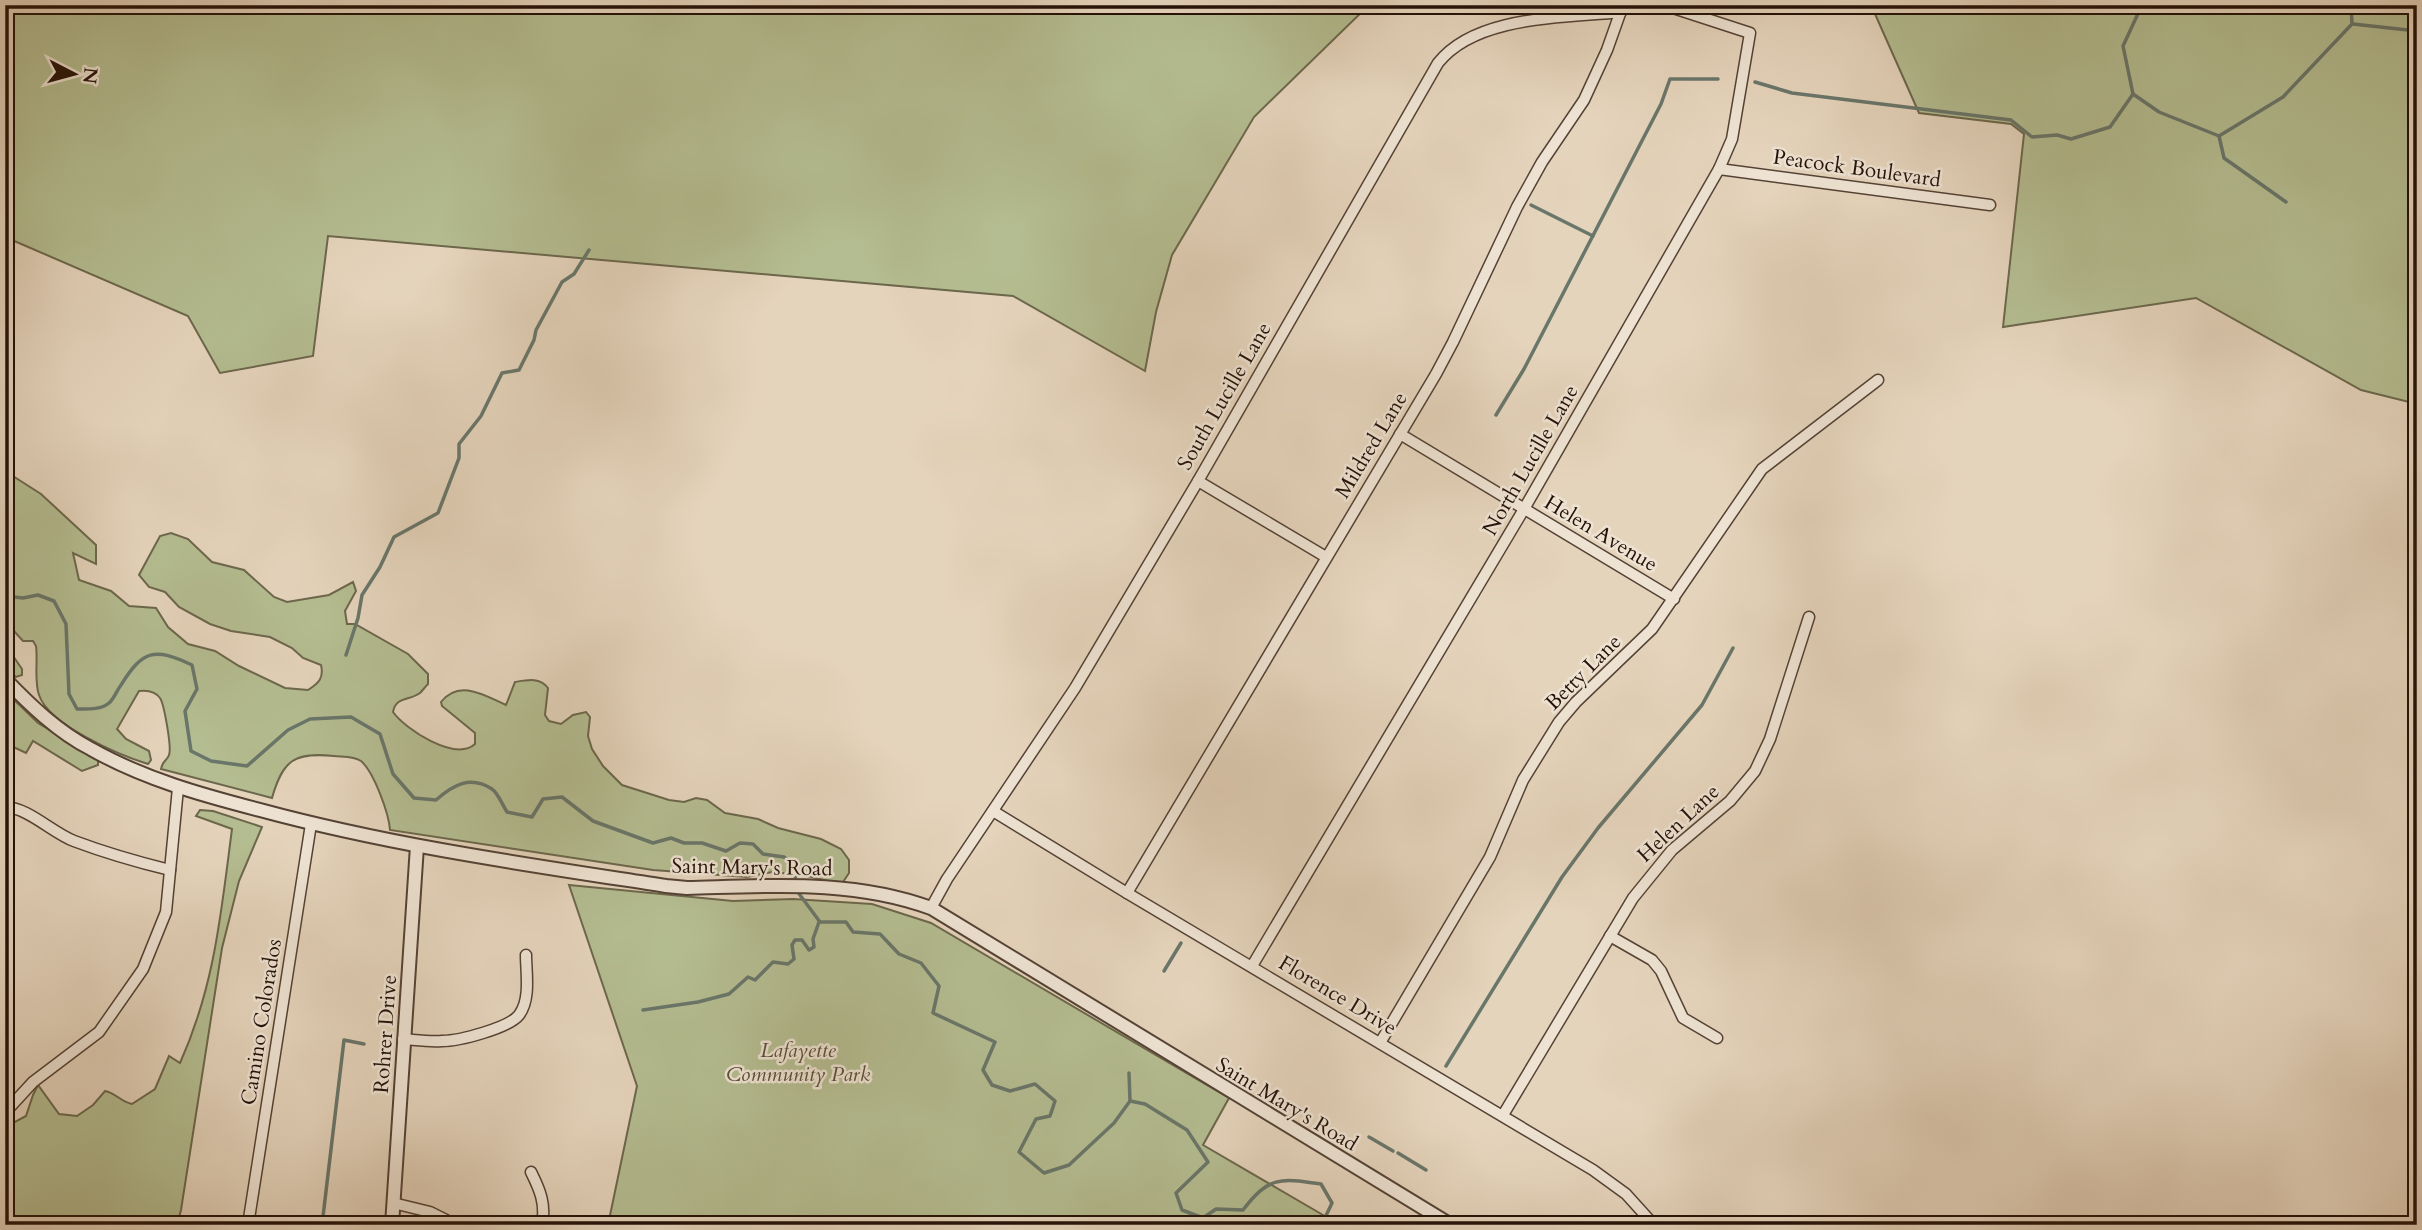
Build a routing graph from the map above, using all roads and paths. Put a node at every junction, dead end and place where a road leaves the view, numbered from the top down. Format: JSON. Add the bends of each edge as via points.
{"nodes":[{"id":1,"x":1664,"y":5,"type":"edge"},
{"id":2,"x":1622,"y":8,"type":"edge"},
{"id":3,"x":1719,"y":169,"type":"junction"},
{"id":4,"x":1990,"y":205,"type":"dead end"},
{"id":5,"x":1878,"y":380,"type":"dead end"},
{"id":6,"x":1400,"y":434,"type":"junction"},
{"id":7,"x":1198,"y":481,"type":"junction"},
{"id":8,"x":1524,"y":509,"type":"junction"},
{"id":9,"x":1326,"y":557,"type":"junction"},
{"id":10,"x":1674,"y":600,"type":"junction"},
{"id":11,"x":1809,"y":617,"type":"dead end"},
{"id":12,"x":5,"y":679,"type":"edge"},
{"id":13,"x":178,"y":788,"type":"junction"},
{"id":14,"x":5,"y":807,"type":"edge"},
{"id":15,"x":993,"y":811,"type":"junction"},
{"id":16,"x":311,"y":824,"type":"junction"},
{"id":17,"x":417,"y":846,"type":"junction"},
{"id":18,"x":170,"y":870,"type":"junction"},
{"id":19,"x":1127,"y":893,"type":"junction"},
{"id":20,"x":931,"y":908,"type":"junction"},
{"id":21,"x":1610,"y":936,"type":"junction"},
{"id":22,"x":526,"y":955,"type":"dead end"},
{"id":23,"x":1252,"y":966,"type":"junction"},
{"id":24,"x":1717,"y":1038,"type":"dead end"},
{"id":25,"x":403,"y":1039,"type":"junction"},
{"id":26,"x":1380,"y":1043,"type":"junction"},
{"id":27,"x":10,"y":1107,"type":"dead end"},
{"id":28,"x":1503,"y":1115,"type":"junction"},
{"id":29,"x":531,"y":1172,"type":"dead end"},
{"id":30,"x":393,"y":1203,"type":"junction"},
{"id":31,"x":248,"y":1225,"type":"edge"},
{"id":32,"x":392,"y":1225,"type":"edge"},
{"id":33,"x":456,"y":1225,"type":"edge"},
{"id":34,"x":542,"y":1225,"type":"edge"},
{"id":35,"x":1451,"y":1225,"type":"edge"},
{"id":36,"x":1654,"y":1225,"type":"edge"}],
"edges":[{"from":1,"to":3,"type":"street","name":"North Lucille Lane","via":[[1750,33],[1732,139]]},
{"from":2,"to":6,"type":"street","name":"Mildred Lane","via":[[1584,100],[1517,207],[1453,342]]},
{"from":2,"to":7,"type":"street","name":"South Lucille Lane","via":[[1498,26],[1469,36],[1447,51]]},
{"from":3,"to":4,"type":"street","name":"Peacock Boulevard"},
{"from":3,"to":8,"type":"street","name":"North Lucille Lane"},
{"from":5,"to":10,"type":"street","name":"Betty Lane","via":[[1762,469]]},
{"from":6,"to":8,"type":"street","name":"Helen Avenue"},
{"from":6,"to":9,"type":"street","name":"Mildred Lane"},
{"from":7,"to":9,"type":"street"},
{"from":7,"to":15,"type":"street","name":"South Lucille Lane","via":[[1075,688]]},
{"from":8,"to":10,"type":"street","name":"Helen Avenue"},
{"from":8,"to":23,"type":"street","name":"North Lucille Lane"},
{"from":9,"to":19,"type":"street","name":"Mildred Lane"},
{"from":10,"to":26,"type":"street","name":"Betty Lane","via":[[1643,640],[1576,702],[1540,750],[1490,857]]},
{"from":11,"to":21,"type":"street","name":"Helen Lane","via":[[1770,739],[1755,771],[1730,801],[1661,862]]},
{"from":12,"to":13,"type":"street","name":"Saint Mary's Road","via":[[49,721],[89,748]]},
{"from":13,"to":16,"type":"street","name":"Saint Mary's Road"},
{"from":13,"to":18,"type":"street"},
{"from":14,"to":18,"type":"street","via":[[25,813],[71,840]]},
{"from":15,"to":19,"type":"street","name":"Florence Drive"},
{"from":15,"to":20,"type":"street","name":"South Lucille Lane"},
{"from":16,"to":17,"type":"street","name":"Saint Mary's Road"},
{"from":16,"to":31,"type":"street","name":"Camino Colorados"},
{"from":17,"to":20,"type":"street","name":"Saint Mary's Road","via":[[666,886],[817,885],[884,894]]},
{"from":17,"to":25,"type":"street","name":"Rohrer Drive"},
{"from":18,"to":27,"type":"street","via":[[166,912],[143,969],[121,1002],[99,1032],[33,1082]]},
{"from":19,"to":23,"type":"street","name":"Florence Drive"},
{"from":20,"to":35,"type":"street","name":"Saint Mary's Road"},
{"from":21,"to":24,"type":"street","via":[[1652,960],[1683,1018]]},
{"from":21,"to":28,"type":"street","name":"Helen Lane"},
{"from":22,"to":25,"type":"street","via":[[525,999],[520,1014],[510,1023],[460,1039]]},
{"from":23,"to":26,"type":"street","name":"Florence Drive"},
{"from":25,"to":30,"type":"street","name":"Rohrer Drive"},
{"from":26,"to":28,"type":"street","name":"Florence Drive"},
{"from":28,"to":36,"type":"street","name":"Florence Drive","via":[[1626,1194]]},
{"from":29,"to":34,"type":"street","via":[[542,1193]]},
{"from":30,"to":32,"type":"street","name":"Rohrer Drive"},
{"from":30,"to":33,"type":"street","via":[[430,1212]]}]}
